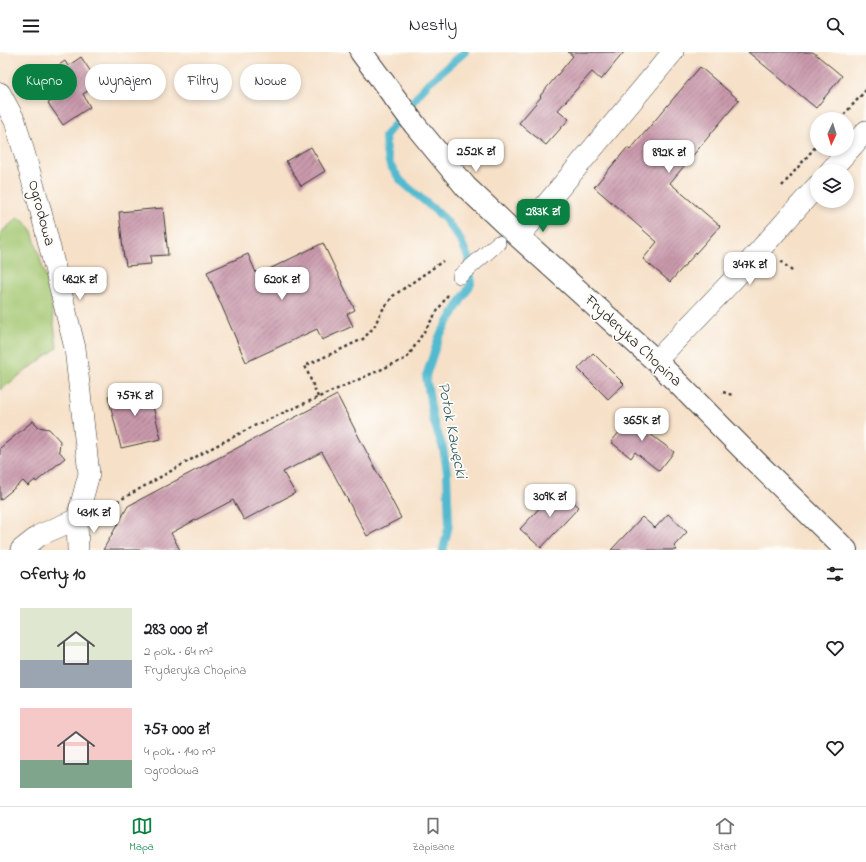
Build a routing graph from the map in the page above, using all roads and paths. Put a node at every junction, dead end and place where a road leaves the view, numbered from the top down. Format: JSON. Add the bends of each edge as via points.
{"nodes":[{"id":1,"x":361,"y":52,"type":"edge"},
{"id":2,"x":673,"y":52,"type":"edge"},
{"id":3,"x":866,"y":90,"type":"edge"},
{"id":4,"x":0,"y":93,"type":"edge"},
{"id":5,"x":846,"y":112,"type":"edge"},
{"id":6,"x":866,"y":131,"type":"edge"},
{"id":7,"x":836,"y":164,"type":"edge"},
{"id":8,"x":810,"y":194,"type":"edge"},
{"id":9,"x":519,"y":237,"type":"junction"},
{"id":10,"x":492,"y":248,"type":"dead end"},
{"id":11,"x":444,"y":260,"type":"dead end"},
{"id":12,"x":460,"y":276,"type":"joint"},
{"id":13,"x":656,"y":361,"type":"junction"},
{"id":14,"x":318,"y":397,"type":"junction"},
{"id":15,"x":77,"y":519,"type":"junction"},
{"id":16,"x":21,"y":550,"type":"edge"},
{"id":17,"x":78,"y":550,"type":"edge"},
{"id":18,"x":846,"y":550,"type":"edge"}],
"edges":[{"from":1,"to":9,"type":"street","name":"Fryderyka Chopina","via":[[396,101],[466,187]]},
{"from":2,"to":9,"type":"street"},
{"from":3,"to":5,"type":"path"},
{"from":4,"to":15,"type":"street","name":"Ogrodowa","via":[[15,121],[75,348],[89,474]]},
{"from":6,"to":7,"type":"street"},
{"from":8,"to":13,"type":"street"},
{"from":9,"to":13,"type":"street","name":"Fryderyka Chopina"},
{"from":10,"to":12,"type":"street"},
{"from":11,"to":14,"type":"path","via":[[393,296],[374,327],[363,339],[305,366]]},
{"from":12,"to":14,"type":"path","via":[[407,358]]},
{"from":13,"to":18,"type":"street","name":"Fryderyka Chopina"},
{"from":14,"to":15,"type":"path","via":[[256,425],[120,500]]},
{"from":15,"to":16,"type":"street","via":[[40,535]]},
{"from":15,"to":17,"type":"street","name":"Ogrodowa"}]}
